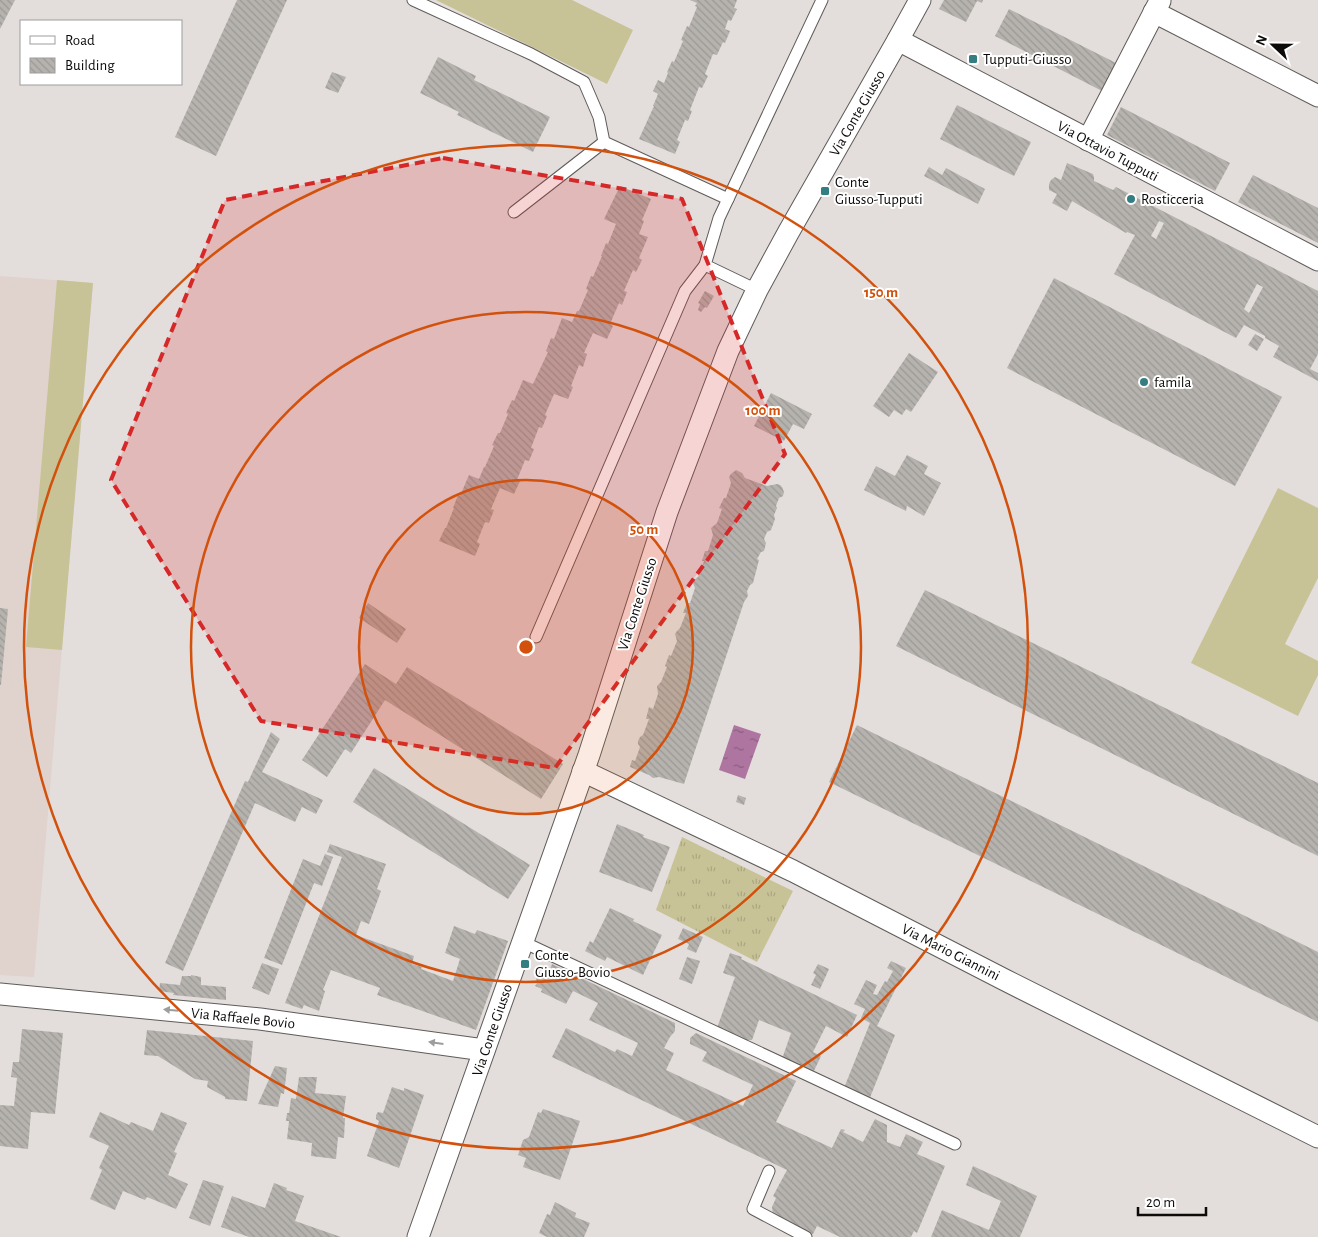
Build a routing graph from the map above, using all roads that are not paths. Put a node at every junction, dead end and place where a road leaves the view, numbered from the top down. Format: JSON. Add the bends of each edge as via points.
{"nodes":[{"id":1,"x":413,"y":0,"type":"edge"},
{"id":2,"x":822,"y":0,"type":"edge"},
{"id":3,"x":920,"y":0,"type":"edge"},
{"id":4,"x":1157,"y":6,"type":"edge"},
{"id":5,"x":898,"y":40,"type":"junction"},
{"id":6,"x":1318,"y":96,"type":"edge"},
{"id":7,"x":1088,"y":140,"type":"junction"},
{"id":8,"x":604,"y":142,"type":"junction"},
{"id":9,"x":728,"y":199,"type":"junction"},
{"id":10,"x":514,"y":212,"type":"dead end"},
{"id":11,"x":1318,"y":260,"type":"edge"},
{"id":12,"x":705,"y":265,"type":"junction"},
{"id":13,"x":757,"y":290,"type":"junction"},
{"id":14,"x":536,"y":637,"type":"dead end"},
{"id":15,"x":583,"y":771,"type":"junction"},
{"id":16,"x":523,"y":942,"type":"junction"},
{"id":17,"x":0,"y":994,"type":"edge"},
{"id":18,"x":484,"y":1050,"type":"junction"},
{"id":19,"x":1318,"y":1137,"type":"edge"},
{"id":20,"x":956,"y":1144,"type":"dead end"},
{"id":21,"x":769,"y":1171,"type":"dead end"},
{"id":22,"x":423,"y":1235,"type":"edge"},
{"id":23,"x":806,"y":1237,"type":"edge"}],
"edges":[{"from":1,"to":8,"type":"lane","via":[[532,54],[584,82],[599,117]]},
{"from":2,"to":9,"type":"lane"},
{"from":3,"to":5,"type":"street","name":"Via Conte Giusso"},
{"from":4,"to":6,"type":"street"},
{"from":4,"to":7,"type":"street"},
{"from":5,"to":7,"type":"street","name":"Via Ottavio Tupputi"},
{"from":5,"to":13,"type":"street","name":"Via Conte Giusso"},
{"from":7,"to":11,"type":"street","name":"Via Ottavio Tupputi"},
{"from":8,"to":9,"type":"lane"},
{"from":8,"to":10,"type":"lane"},
{"from":9,"to":12,"type":"lane"},
{"from":12,"to":13,"type":"lane"},
{"from":12,"to":14,"type":"lane","via":[[685,291]]},
{"from":13,"to":15,"type":"street","name":"Via Conte Giusso","via":[[728,351],[667,512]]},
{"from":15,"to":16,"type":"street","name":"Via Conte Giusso"},
{"from":15,"to":19,"type":"street","name":"Via Mario Giannini","via":[[794,871]]},
{"from":16,"to":18,"type":"street","name":"Via Conte Giusso"},
{"from":16,"to":20,"type":"lane"},
{"from":18,"to":17,"type":"street","name":"Via Raffaele Bovio","one_way":true,"via":[[260,1019]]},
{"from":18,"to":22,"type":"street","name":"Via Conte Giusso"},
{"from":21,"to":23,"type":"lane","via":[[753,1209]]}]}
